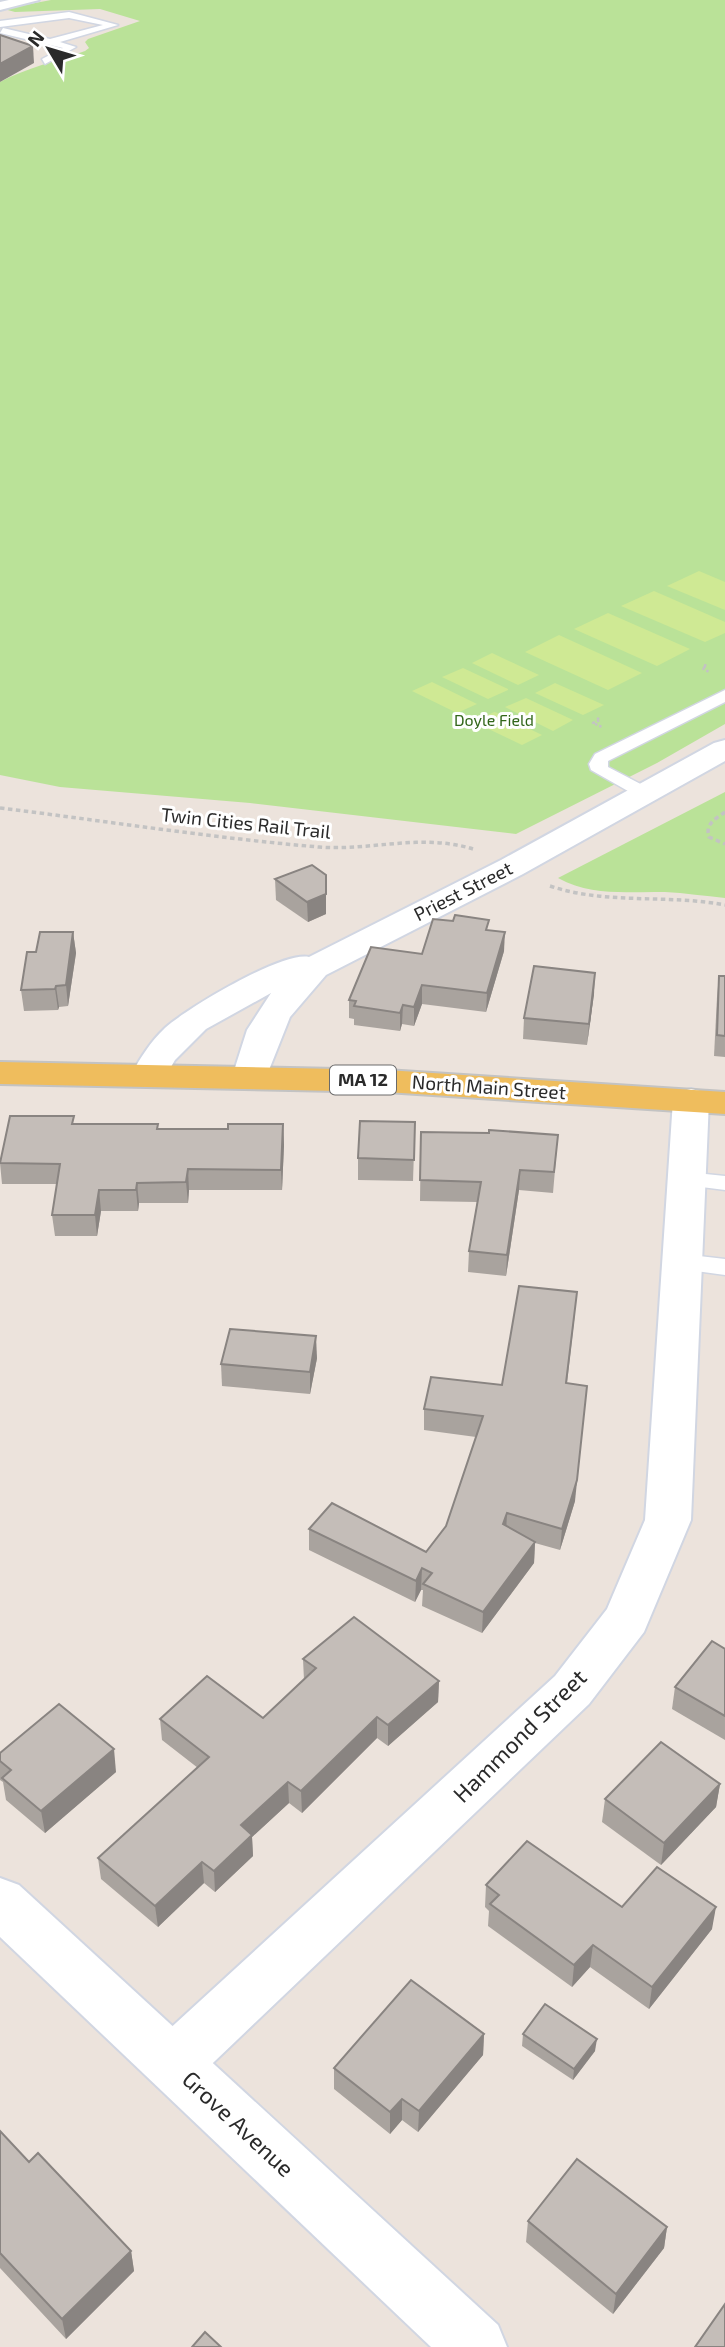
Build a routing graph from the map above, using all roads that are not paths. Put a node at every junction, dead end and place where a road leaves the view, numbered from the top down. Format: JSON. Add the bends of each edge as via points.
{"nodes":[{"id":1,"x":32,"y":0,"type":"edge"},
{"id":2,"x":6,"y":5,"type":"edge"},
{"id":3,"x":92,"y":18,"type":"junction"},
{"id":4,"x":0,"y":24,"type":"edge"},
{"id":5,"x":0,"y":30,"type":"edge"},
{"id":6,"x":24,"y":33,"type":"junction"},
{"id":7,"x":53,"y":41,"type":"junction"},
{"id":8,"x":45,"y":61,"type":"dead end"},
{"id":9,"x":725,"y":695,"type":"edge"},
{"id":10,"x":725,"y":750,"type":"edge"},
{"id":11,"x":648,"y":794,"type":"junction"},
{"id":12,"x":333,"y":956,"type":"junction"},
{"id":13,"x":0,"y":1073,"type":"edge"},
{"id":14,"x":148,"y":1076,"type":"junction"},
{"id":15,"x":250,"y":1077,"type":"junction"},
{"id":16,"x":708,"y":1102,"type":"edge"},
{"id":17,"x":706,"y":1181,"type":"edge"},
{"id":18,"x":703,"y":1265,"type":"edge"},
{"id":19,"x":0,"y":1902,"type":"edge"},
{"id":20,"x":173,"y":2063,"type":"junction"},
{"id":21,"x":476,"y":2347,"type":"edge"}],
"edges":[{"from":1,"to":2,"type":"street"},
{"from":3,"to":4,"type":"lane","via":[[61,15]]},
{"from":3,"to":6,"type":"lane"},
{"from":3,"to":7,"type":"lane","via":[[114,25]]},
{"from":5,"to":6,"type":"lane"},
{"from":6,"to":7,"type":"lane"},
{"from":7,"to":8,"type":"lane","via":[[71,47]]},
{"from":9,"to":11,"type":"lane","via":[[601,758],[600,770]]},
{"from":10,"to":11,"type":"street","name":"Priest Street"},
{"from":11,"to":12,"type":"street","name":"Priest Street"},
{"from":12,"to":14,"type":"street","via":[[273,979],[197,1021],[166,1044]]},
{"from":12,"to":15,"type":"street","name":"Priest Street","via":[[302,979],[275,1010],[262,1034]]},
{"from":13,"to":14,"type":"main road","name":"North Main Street","number":"MA 12"},
{"from":14,"to":15,"type":"main road","name":"North Main Street","number":"MA 12"},
{"from":15,"to":16,"type":"main road","name":"North Main Street","number":"MA 12"},
{"from":16,"to":17,"type":"street","name":"Hammond Street"},
{"from":17,"to":18,"type":"street","name":"Hammond Street"},
{"from":18,"to":20,"type":"street","name":"Hammond Street","via":[[668,1520],[627,1619],[572,1690]]},
{"from":19,"to":20,"type":"street","name":"Grove Avenue"},
{"from":20,"to":21,"type":"street","name":"Grove Avenue"}]}
